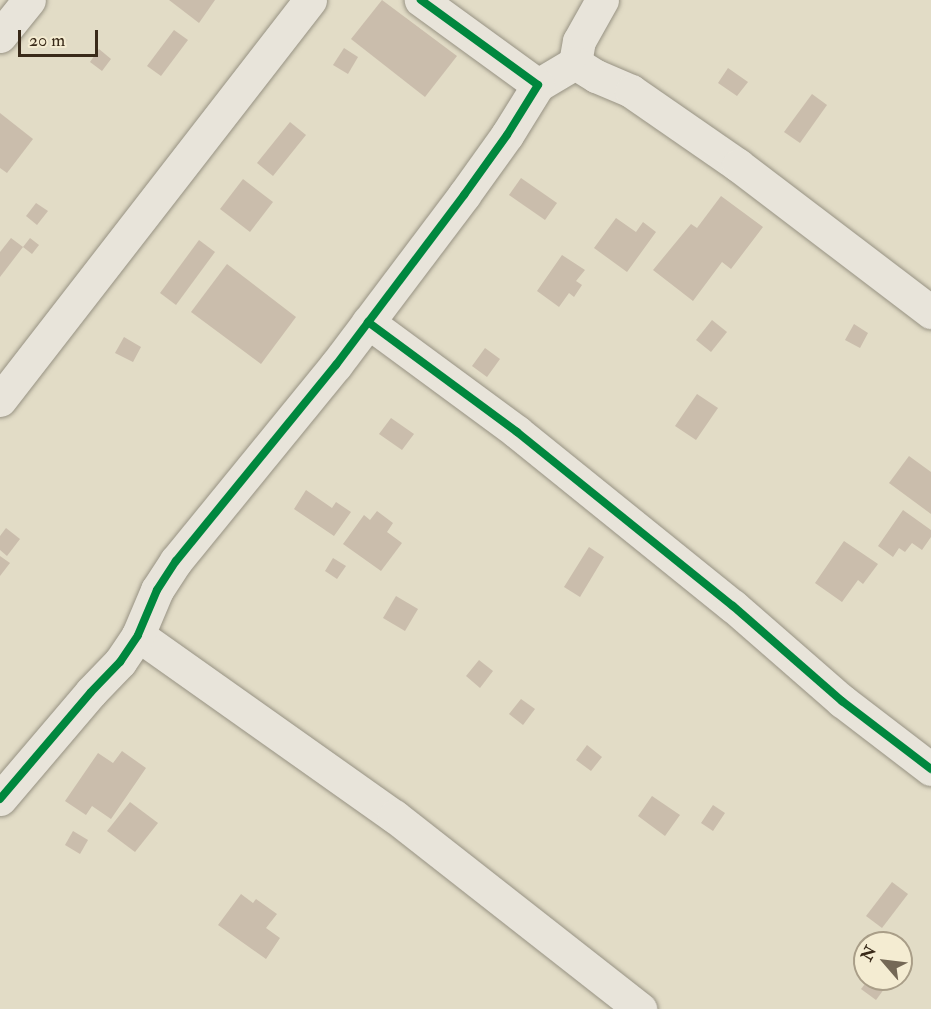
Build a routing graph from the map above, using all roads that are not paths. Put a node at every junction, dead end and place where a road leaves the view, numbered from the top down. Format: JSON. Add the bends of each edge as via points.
{"nodes":[{"id":1,"x":29,"y":0,"type":"edge"},
{"id":2,"x":310,"y":0,"type":"edge"},
{"id":3,"x":421,"y":0,"type":"edge"},
{"id":4,"x":602,"y":0,"type":"edge"},
{"id":5,"x":0,"y":36,"type":"edge"},
{"id":6,"x":575,"y":63,"type":"junction"},
{"id":7,"x":538,"y":85,"type":"junction"},
{"id":8,"x":931,"y":312,"type":"edge"},
{"id":9,"x":368,"y":322,"type":"junction"},
{"id":10,"x":0,"y":400,"type":"edge"},
{"id":11,"x":138,"y":635,"type":"junction"},
{"id":12,"x":931,"y":769,"type":"edge"},
{"id":13,"x":0,"y":799,"type":"edge"},
{"id":14,"x":636,"y":1008,"type":"edge"}],
"edges":[{"from":1,"to":5,"type":"street"},
{"from":2,"to":10,"type":"street"},
{"from":3,"to":7,"type":"street"},
{"from":4,"to":6,"type":"street","via":[[579,41]]},
{"from":6,"to":7,"type":"street"},
{"from":6,"to":8,"type":"street","via":[[631,91],[738,165]]},
{"from":7,"to":9,"type":"street","via":[[507,135]]},
{"from":9,"to":11,"type":"street","via":[[176,561],[157,590]]},
{"from":9,"to":12,"type":"street","via":[[517,432],[770,636],[842,701]]},
{"from":11,"to":13,"type":"street","via":[[120,662]]},
{"from":11,"to":14,"type":"street","via":[[394,816]]}]}
